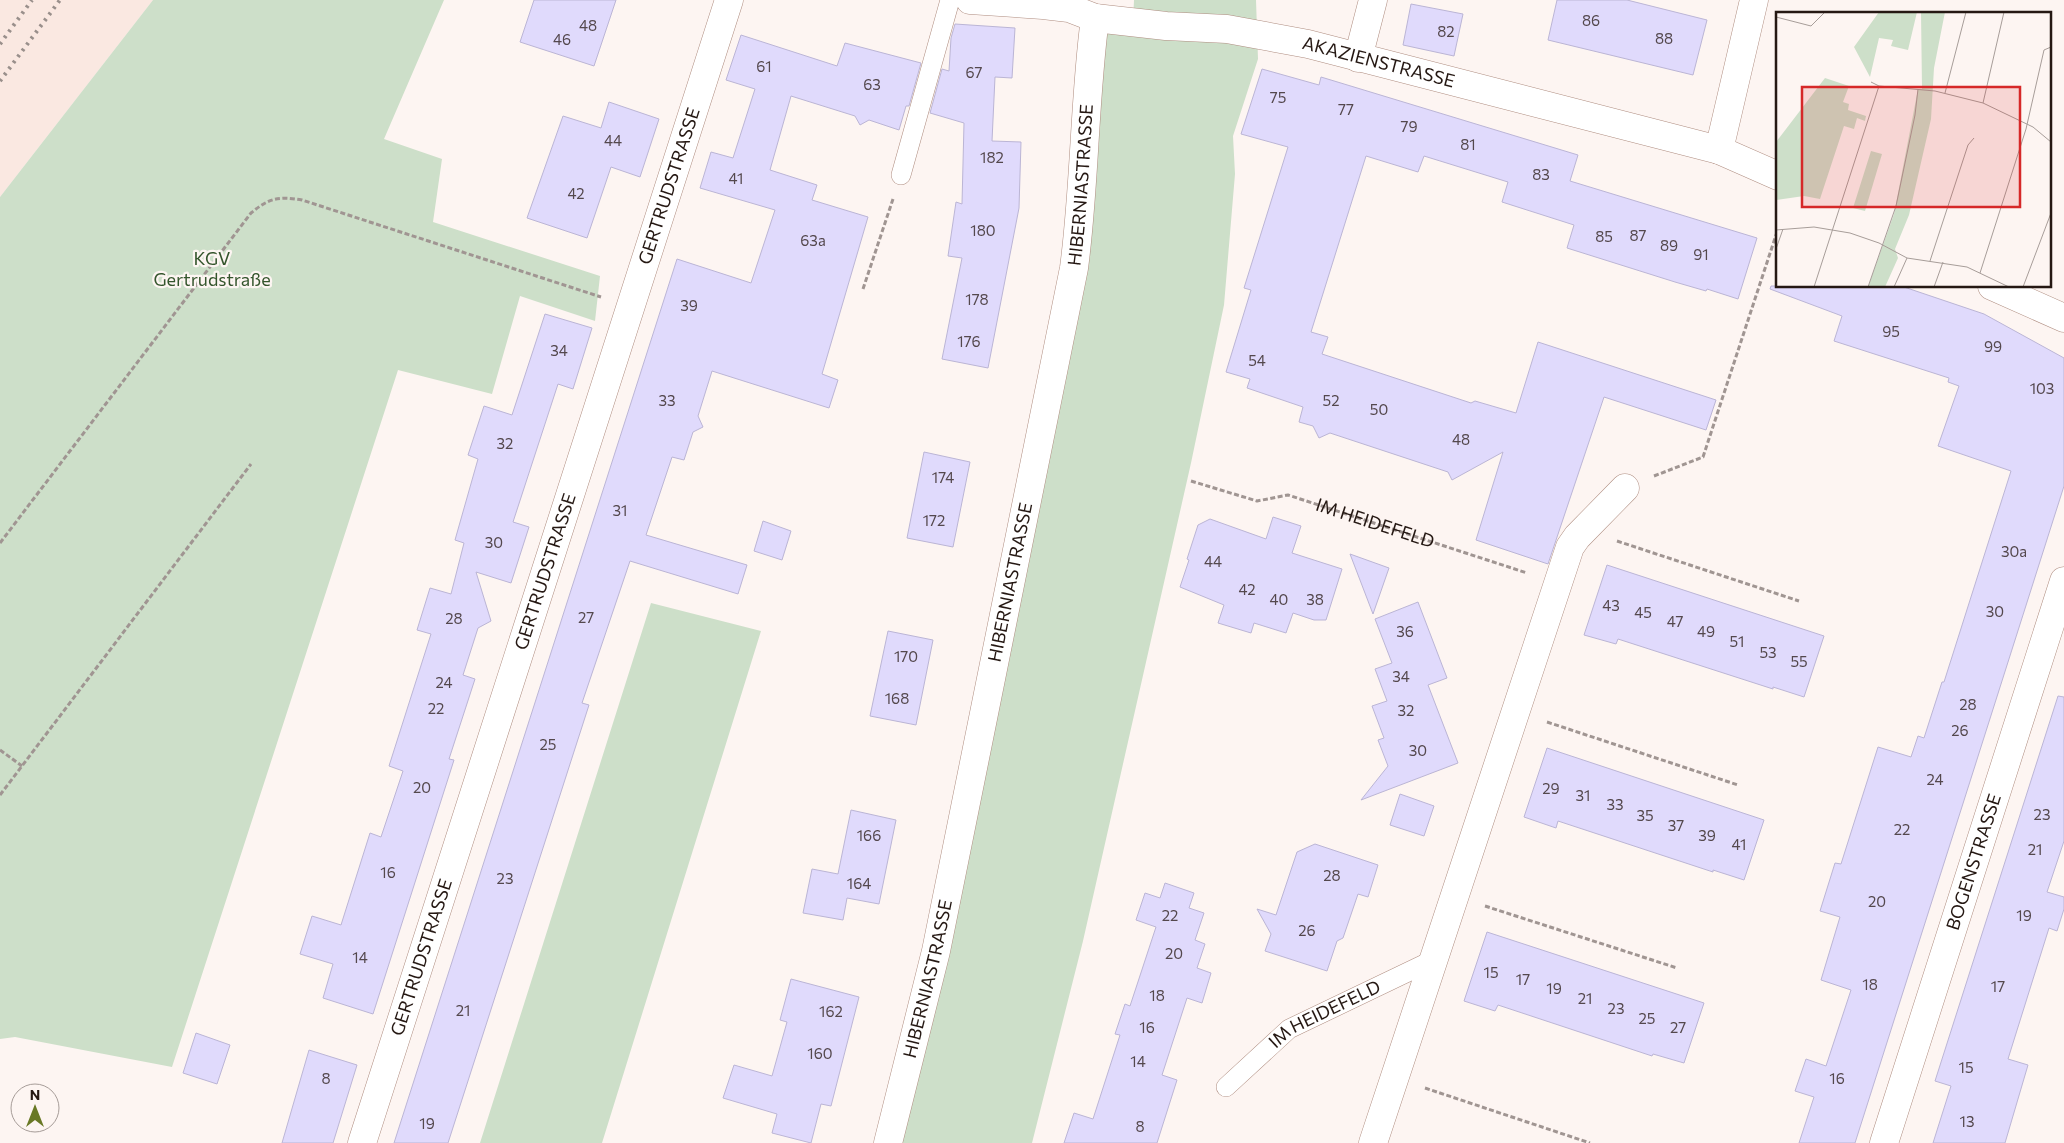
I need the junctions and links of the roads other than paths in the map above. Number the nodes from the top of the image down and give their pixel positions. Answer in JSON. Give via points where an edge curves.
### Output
{"nodes":[{"id":1,"x":729,"y":0,"type":"edge"},
{"id":2,"x":950,"y":0,"type":"edge"},
{"id":3,"x":970,"y":0,"type":"edge"},
{"id":4,"x":1373,"y":0,"type":"edge"},
{"id":5,"x":1754,"y":0,"type":"edge"},
{"id":6,"x":1095,"y":18,"type":"junction"},
{"id":7,"x":1358,"y":58,"type":"junction"},
{"id":8,"x":1719,"y":150,"type":"junction"},
{"id":9,"x":901,"y":175,"type":"road end"},
{"id":10,"x":1776,"y":175,"type":"edge"},
{"id":11,"x":1996,"y":288,"type":"edge"},
{"id":12,"x":2064,"y":318,"type":"edge"},
{"id":13,"x":1625,"y":488,"type":"road end"},
{"id":14,"x":2064,"y":581,"type":"edge"},
{"id":15,"x":1435,"y":959,"type":"junction"},
{"id":16,"x":1226,"y":1087,"type":"dead end"},
{"id":17,"x":362,"y":1143,"type":"edge"},
{"id":18,"x":888,"y":1143,"type":"edge"},
{"id":19,"x":1373,"y":1143,"type":"edge"},
{"id":20,"x":1884,"y":1143,"type":"edge"}],
"edges":[{"from":1,"to":17,"type":"street","name":"GERTRUDSTRASSE"},
{"from":2,"to":9,"type":"lane"},
{"from":3,"to":6,"type":"street","name":"AKAZIENSTRASSE","via":[[1069,8]]},
{"from":4,"to":7,"type":"street"},
{"from":5,"to":8,"type":"street"},
{"from":6,"to":7,"type":"street","name":"AKAZIENSTRASSE","via":[[1235,30],[1308,44]]},
{"from":6,"to":18,"type":"street","name":"HIBERNIASTRASSE","via":[[1081,219],[1074,268],[936,951]]},
{"from":7,"to":8,"type":"street","name":"AKAZIENSTRASSE"},
{"from":8,"to":10,"type":"street","name":"AKAZIENSTRASSE"},
{"from":11,"to":12,"type":"street"},
{"from":13,"to":15,"type":"street","via":[[1583,530],[1570,548]]},
{"from":14,"to":20,"type":"street","name":"BOGENSTRASSE"},
{"from":15,"to":16,"type":"lane","name":"IM HEIDEFELD","via":[[1289,1029]]},
{"from":15,"to":19,"type":"street"}]}
